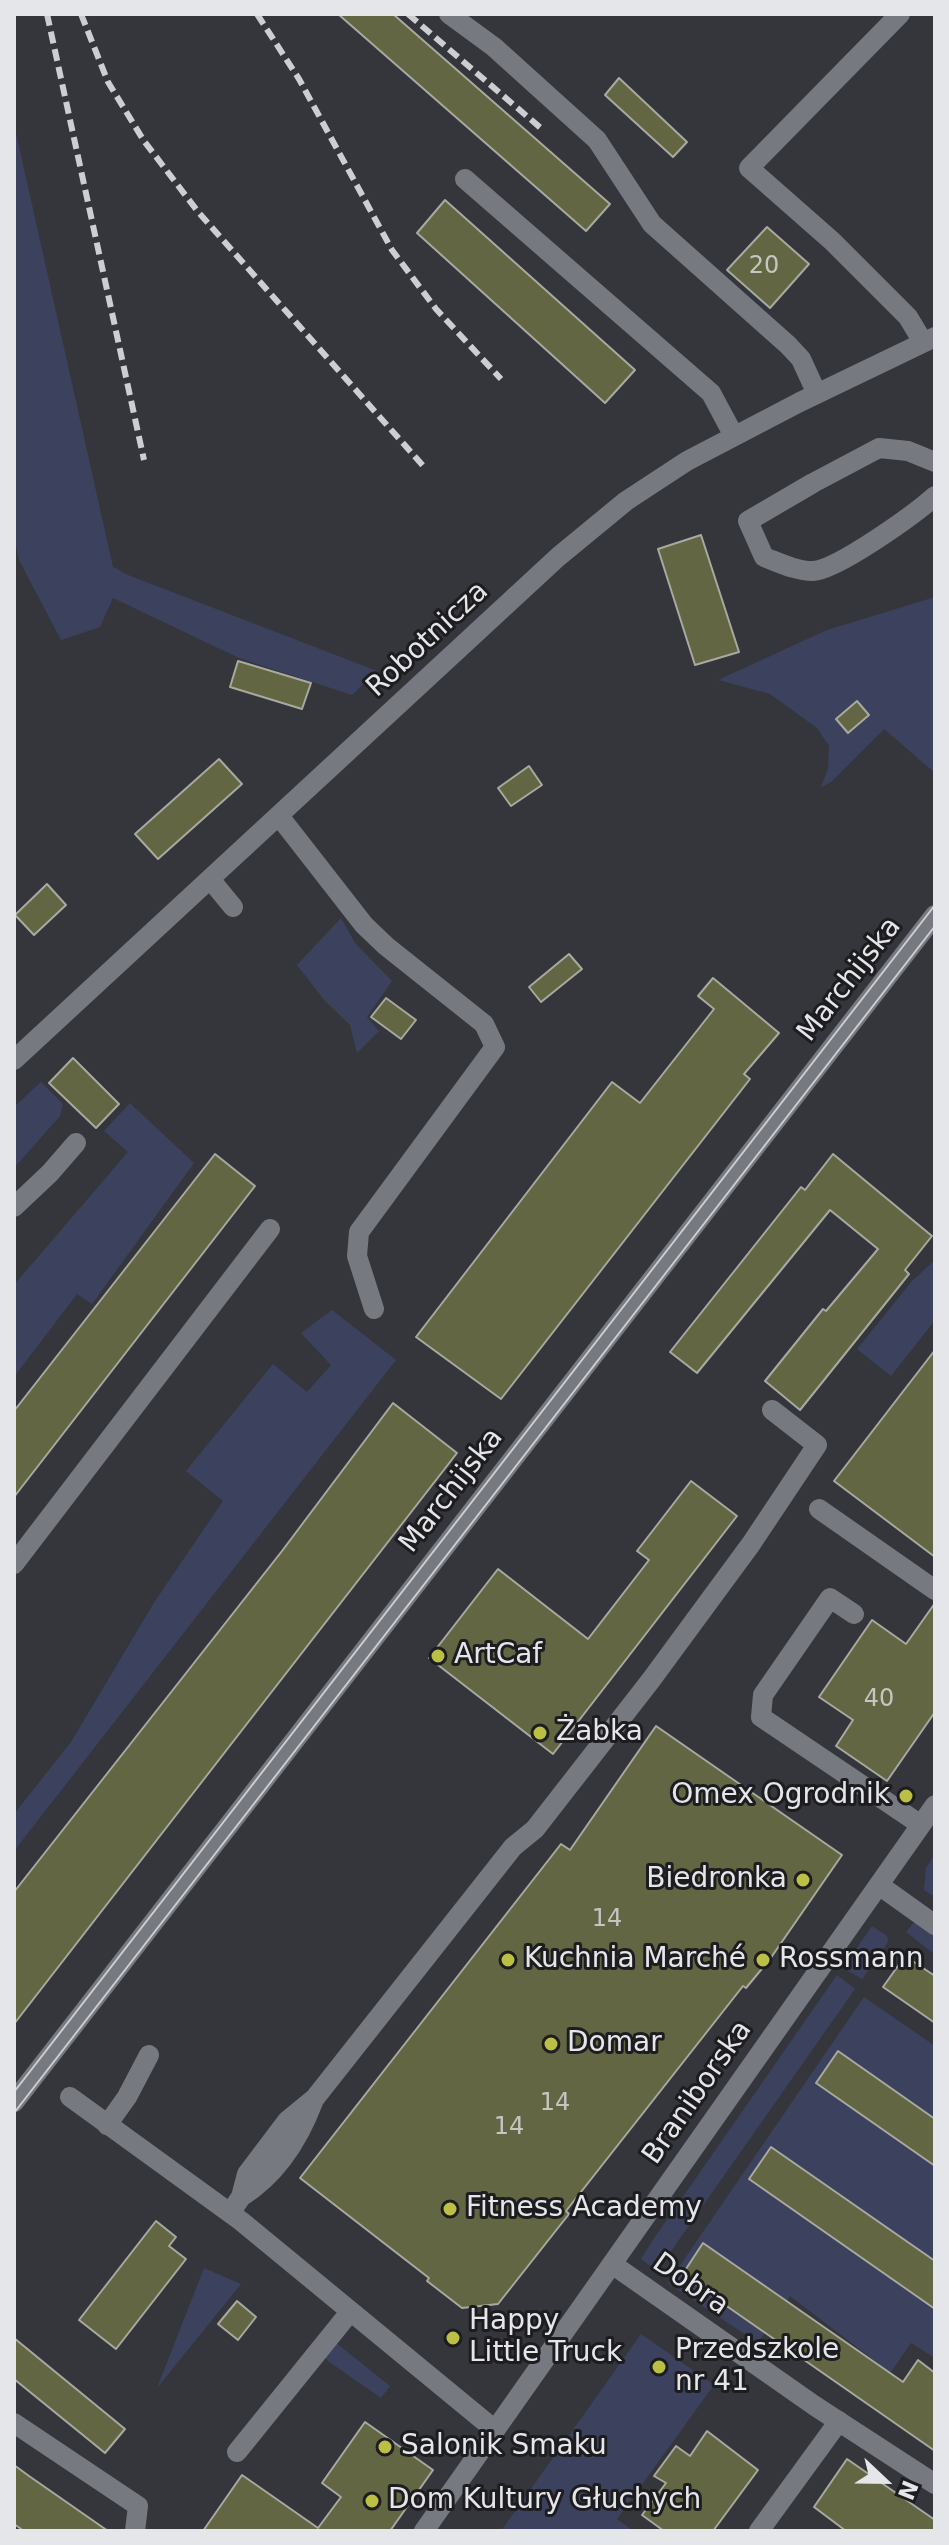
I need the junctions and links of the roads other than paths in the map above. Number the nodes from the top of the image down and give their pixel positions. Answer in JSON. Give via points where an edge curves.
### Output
{"nodes":[{"id":1,"x":449,"y":14,"type":"edge"},
{"id":2,"x":900,"y":14,"type":"edge"},
{"id":3,"x":465,"y":179,"type":"dead end"},
{"id":4,"x":929,"y":340,"type":"edge"},
{"id":5,"x":817,"y":394,"type":"junction"},
{"id":6,"x":734,"y":436,"type":"junction"},
{"id":7,"x":935,"y":462,"type":"edge"},
{"id":8,"x":935,"y":496,"type":"edge"},
{"id":9,"x":279,"y":816,"type":"junction"},
{"id":10,"x":210,"y":879,"type":"junction"},
{"id":11,"x":233,"y":907,"type":"dead end"},
{"id":12,"x":935,"y":915,"type":"edge"},
{"id":13,"x":14,"y":1060,"type":"edge"},
{"id":14,"x":76,"y":1143,"type":"dead end"},
{"id":15,"x":14,"y":1207,"type":"edge"},
{"id":16,"x":270,"y":1229,"type":"dead end"},
{"id":17,"x":374,"y":1309,"type":"dead end"},
{"id":18,"x":772,"y":1410,"type":"dead end"},
{"id":19,"x":819,"y":1509,"type":"dead end"},
{"id":20,"x":14,"y":1564,"type":"edge"},
{"id":21,"x":935,"y":1590,"type":"edge"},
{"id":22,"x":854,"y":1614,"type":"dead end"},
{"id":23,"x":935,"y":1805,"type":"edge"},
{"id":24,"x":921,"y":1825,"type":"junction"},
{"id":25,"x":879,"y":1885,"type":"junction"},
{"id":26,"x":935,"y":1925,"type":"edge"},
{"id":27,"x":149,"y":2055,"type":"dead end"},
{"id":28,"x":70,"y":2097,"type":"dead end"},
{"id":29,"x":14,"y":2102,"type":"edge"},
{"id":30,"x":107,"y":2125,"type":"junction"},
{"id":31,"x":236,"y":2205,"type":"junction"},
{"id":32,"x":612,"y":2264,"type":"junction"},
{"id":33,"x":350,"y":2312,"type":"junction"},
{"id":34,"x":839,"y":2421,"type":"junction"},
{"id":35,"x":14,"y":2423,"type":"edge"},
{"id":36,"x":495,"y":2430,"type":"junction"},
{"id":37,"x":237,"y":2452,"type":"dead end"},
{"id":38,"x":933,"y":2476,"type":"edge"},
{"id":39,"x":135,"y":2531,"type":"edge"},
{"id":40,"x":424,"y":2531,"type":"edge"},
{"id":41,"x":759,"y":2531,"type":"edge"}],
"edges":[{"from":1,"to":5,"type":"street","via":[[494,47],[597,140],[652,224],[788,345],[801,359]]},
{"from":2,"to":4,"type":"street","via":[[749,168],[832,241]]},
{"from":3,"to":6,"type":"street","via":[[711,393]]},
{"from":4,"to":5,"type":"street","name":"Robotnicza"},
{"from":5,"to":6,"type":"street","name":"Robotnicza"},
{"from":6,"to":9,"type":"street","name":"Robotnicza","via":[[634,495],[558,557]]},
{"from":7,"to":8,"type":"street","via":[[908,451],[879,448],[748,521],[764,557],[813,571],[830,566]]},
{"from":9,"to":10,"type":"street","name":"Robotnicza"},
{"from":9,"to":17,"type":"street","via":[[364,925],[484,1024],[495,1047],[359,1232],[357,1256]]},
{"from":10,"to":11,"type":"street"},
{"from":10,"to":13,"type":"street","name":"Robotnicza"},
{"from":12,"to":29,"type":"street","name":"Marchijska"},
{"from":14,"to":15,"type":"street"},
{"from":16,"to":20,"type":"street"},
{"from":18,"to":31,"type":"street","via":[[817,1445],[751,1544],[569,1787],[513,1847],[315,2098],[301,2133],[261,2184]]},
{"from":19,"to":21,"type":"street"},
{"from":22,"to":24,"type":"street","via":[[830,1598],[763,1695],[761,1717]]},
{"from":23,"to":24,"type":"street","name":"Braniborska"},
{"from":24,"to":25,"type":"street","name":"Braniborska"},
{"from":25,"to":26,"type":"street"},
{"from":25,"to":32,"type":"street","name":"Braniborska"},
{"from":27,"to":30,"type":"street"},
{"from":28,"to":30,"type":"street"},
{"from":30,"to":31,"type":"street"},
{"from":31,"to":33,"type":"street"},
{"from":32,"to":34,"type":"street","name":"Dobra"},
{"from":32,"to":36,"type":"street","name":"Braniborska"},
{"from":33,"to":36,"type":"street"},
{"from":33,"to":37,"type":"street"},
{"from":34,"to":38,"type":"street","name":"Dobra"},
{"from":34,"to":41,"type":"street"},
{"from":35,"to":39,"type":"street","via":[[138,2506]]},
{"from":36,"to":40,"type":"street","name":"Braniborska"}]}
